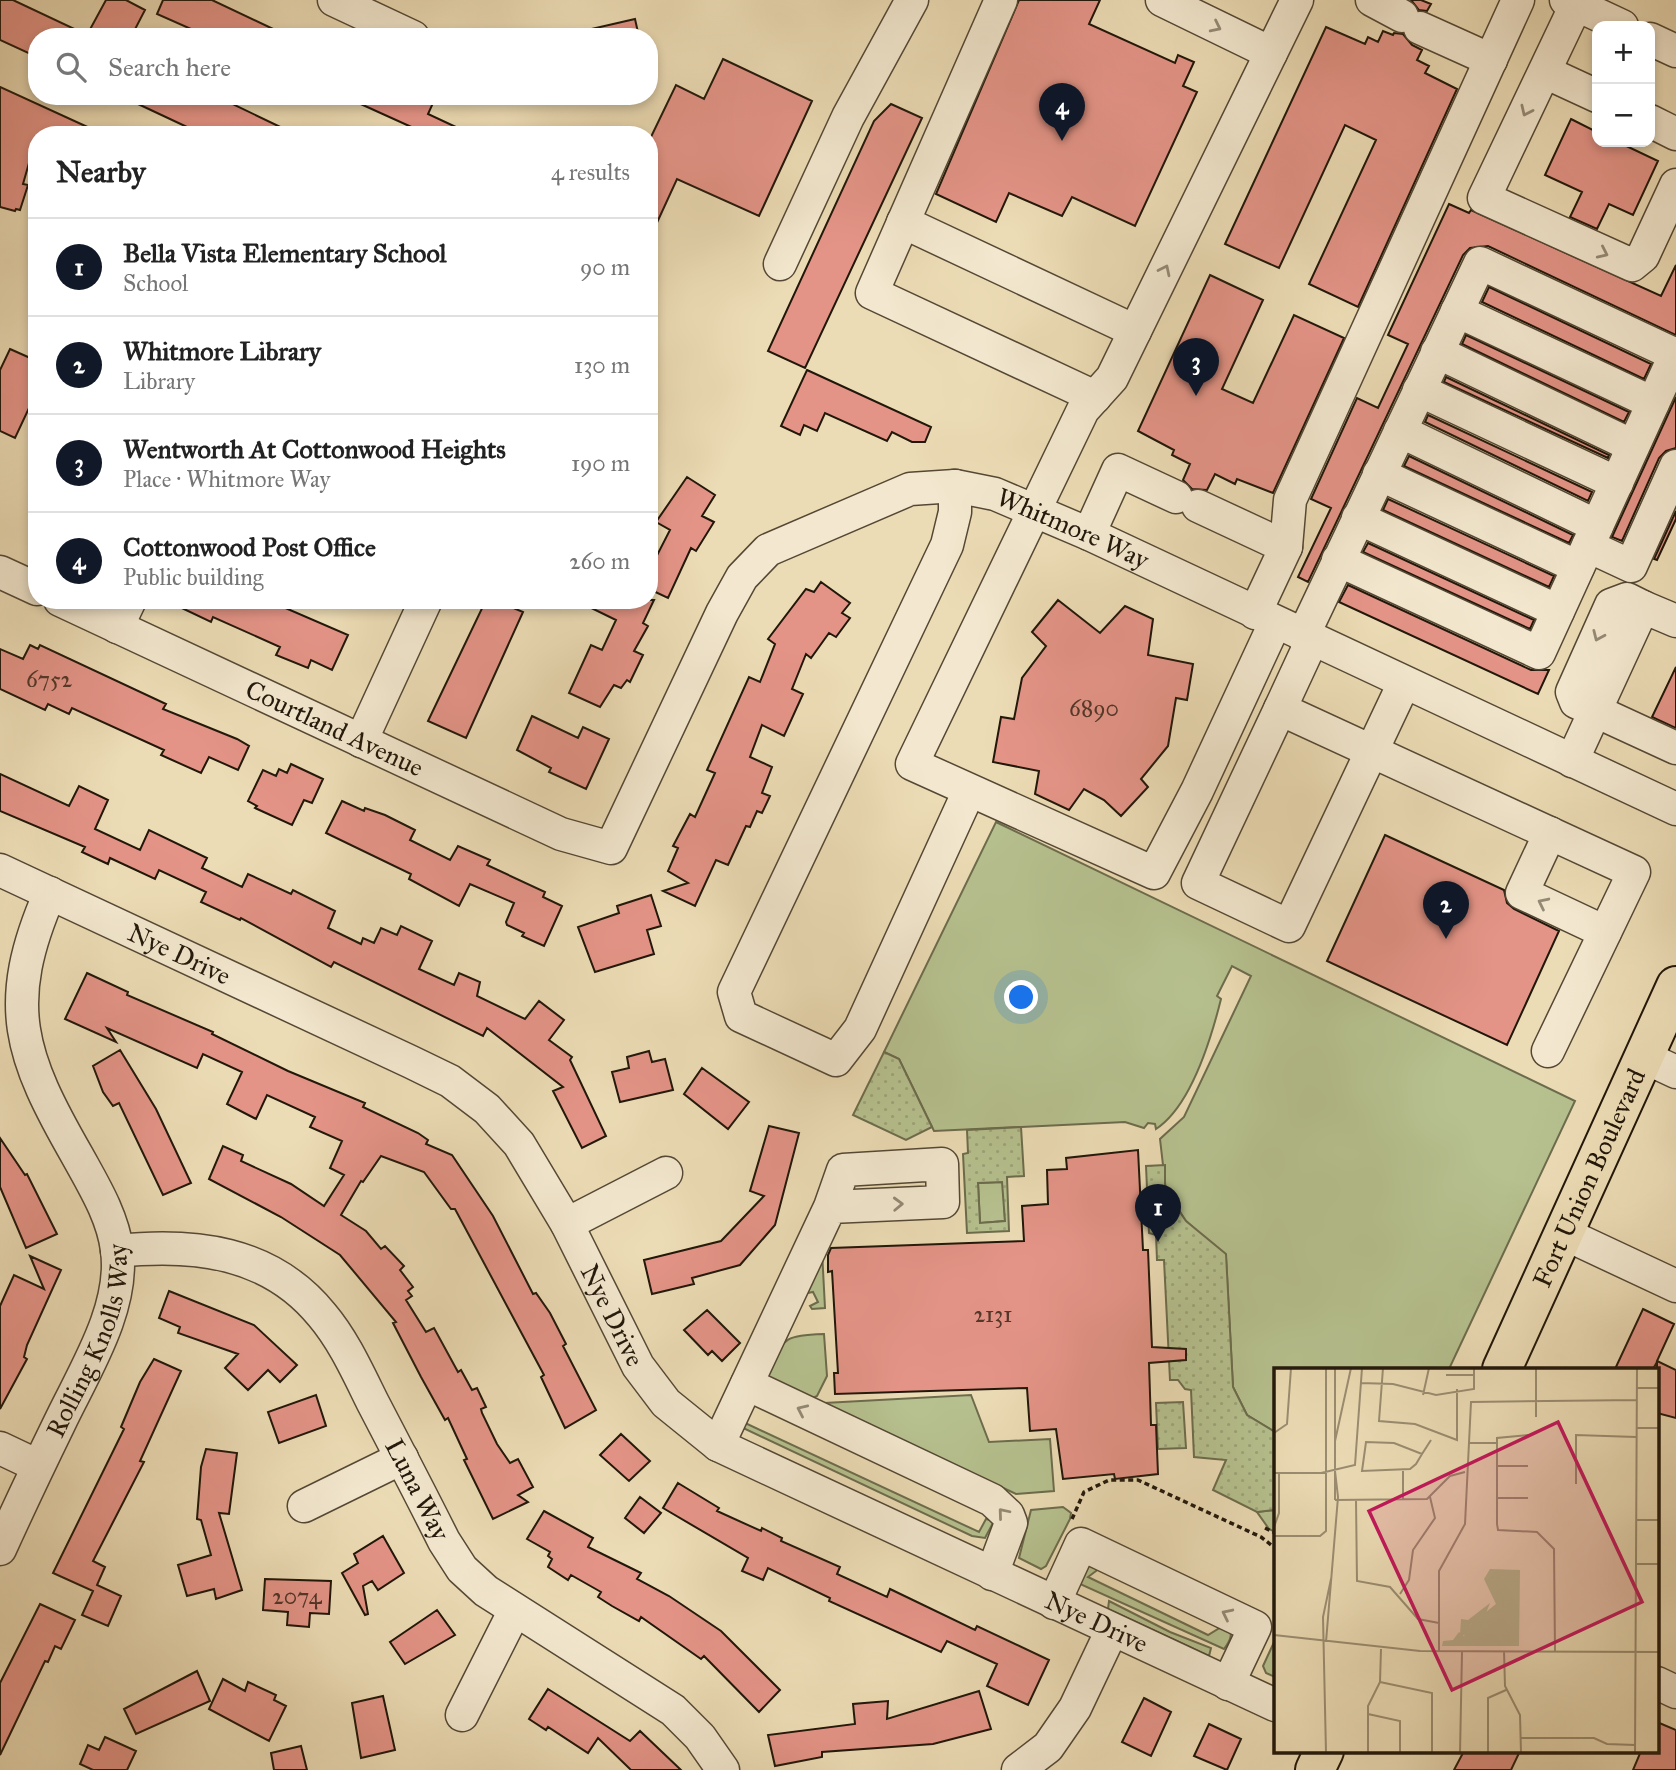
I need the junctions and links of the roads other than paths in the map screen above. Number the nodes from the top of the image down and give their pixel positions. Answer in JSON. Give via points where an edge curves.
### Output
{"nodes":[{"id":1,"x":334,"y":0,"type":"edge"},
{"id":2,"x":912,"y":0,"type":"edge"},
{"id":3,"x":1001,"y":0,"type":"edge"},
{"id":4,"x":1162,"y":0,"type":"edge"},
{"id":5,"x":1372,"y":0,"type":"edge"},
{"id":6,"x":1518,"y":0,"type":"edge"},
{"id":7,"x":1571,"y":2,"type":"edge"},
{"id":8,"x":1289,"y":3,"type":"edge"},
{"id":9,"x":1611,"y":21,"type":"edge"},
{"id":10,"x":394,"y":28,"type":"edge"},
{"id":11,"x":1655,"y":41,"type":"edge"},
{"id":12,"x":1676,"y":51,"type":"edge"},
{"id":13,"x":1271,"y":53,"type":"junction"},
{"id":14,"x":1491,"y":60,"type":"junction"},
{"id":15,"x":1545,"y":72,"type":"junction"},
{"id":16,"x":1592,"y":94,"type":"edge"},
{"id":17,"x":1655,"y":124,"type":"edge"},
{"id":18,"x":1676,"y":134,"type":"edge"},
{"id":19,"x":1676,"y":185,"type":"edge"},
{"id":20,"x":903,"y":222,"type":"junction"},
{"id":21,"x":780,"y":264,"type":"dead end"},
{"id":22,"x":1457,"y":311,"type":"junction"},
{"id":23,"x":1135,"y":331,"type":"junction"},
{"id":24,"x":1437,"y":352,"type":"junction"},
{"id":25,"x":1676,"y":354,"type":"edge"},
{"id":26,"x":1419,"y":390,"type":"junction"},
{"id":27,"x":1095,"y":397,"type":"junction"},
{"id":28,"x":1653,"y":403,"type":"junction"},
{"id":29,"x":1400,"y":431,"type":"junction"},
{"id":30,"x":1633,"y":446,"type":"junction"},
{"id":31,"x":1676,"y":466,"type":"edge"},
{"id":32,"x":1379,"y":474,"type":"junction"},
{"id":33,"x":1616,"y":483,"type":"junction"},
{"id":34,"x":954,"y":486,"type":"junction"},
{"id":35,"x":1035,"y":511,"type":"junction"},
{"id":36,"x":1358,"y":518,"type":"junction"},
{"id":37,"x":1089,"y":534,"type":"junction"},
{"id":38,"x":1588,"y":546,"type":"junction"},
{"id":39,"x":1286,"y":547,"type":"junction"},
{"id":40,"x":1338,"y":560,"type":"junction"},
{"id":41,"x":0,"y":572,"type":"edge"},
{"id":42,"x":28,"y":585,"type":"edge"},
{"id":43,"x":101,"y":609,"type":"edge"},
{"id":44,"x":422,"y":609,"type":"edge"},
{"id":45,"x":1558,"y":611,"type":"junction"},
{"id":46,"x":124,"y":614,"type":"edge"},
{"id":47,"x":1676,"y":621,"type":"edge"},
{"id":48,"x":1286,"y":628,"type":"junction"},
{"id":49,"x":1404,"y":682,"type":"junction"},
{"id":50,"x":1280,"y":709,"type":"junction"},
{"id":51,"x":1596,"y":711,"type":"junction"},
{"id":52,"x":361,"y":741,"type":"junction"},
{"id":53,"x":1676,"y":748,"type":"edge"},
{"id":54,"x":1373,"y":750,"type":"junction"},
{"id":55,"x":1572,"y":761,"type":"junction"},
{"id":56,"x":969,"y":790,"type":"junction"},
{"id":57,"x":1676,"y":809,"type":"edge"},
{"id":58,"x":1550,"y":833,"type":"junction"},
{"id":59,"x":611,"y":848,"type":"joint"},
{"id":60,"x":0,"y":870,"type":"edge"},
{"id":61,"x":50,"y":893,"type":"junction"},
{"id":62,"x":1605,"y":932,"type":"junction"},
{"id":63,"x":1676,"y":986,"type":"edge"},
{"id":64,"x":1548,"y":1051,"type":"dead end"},
{"id":65,"x":1660,"y":1064,"type":"edge"},
{"id":66,"x":666,"y":1173,"type":"dead end"},
{"id":67,"x":830,"y":1207,"type":"dead end"},
{"id":68,"x":567,"y":1224,"type":"junction"},
{"id":69,"x":1565,"y":1234,"type":"junction"},
{"id":70,"x":117,"y":1251,"type":"junction"},
{"id":71,"x":1676,"y":1286,"type":"edge"},
{"id":72,"x":1502,"y":1368,"type":"edge"},
{"id":73,"x":747,"y":1384,"type":"junction"},
{"id":74,"x":718,"y":1445,"type":"junction"},
{"id":75,"x":0,"y":1448,"type":"edge"},
{"id":76,"x":402,"y":1458,"type":"junction"},
{"id":77,"x":38,"y":1466,"type":"junction"},
{"id":78,"x":304,"y":1507,"type":"dead end"},
{"id":79,"x":0,"y":1549,"type":"edge"},
{"id":80,"x":992,"y":1574,"type":"junction"},
{"id":81,"x":1054,"y":1603,"type":"junction"},
{"id":82,"x":515,"y":1610,"type":"junction"},
{"id":83,"x":1112,"y":1630,"type":"junction"},
{"id":84,"x":1228,"y":1684,"type":"junction"},
{"id":85,"x":1658,"y":1684,"type":"edge"},
{"id":86,"x":1676,"y":1692,"type":"edge"},
{"id":87,"x":1274,"y":1706,"type":"edge"},
{"id":88,"x":462,"y":1715,"type":"dead end"},
{"id":89,"x":1324,"y":1752,"type":"edge"},
{"id":90,"x":723,"y":1770,"type":"edge"},
{"id":91,"x":1018,"y":1770,"type":"edge"},
{"id":92,"x":1315,"y":1770,"type":"edge"}],
"edges":[{"from":1,"to":10,"type":"street"},
{"from":2,"to":21,"type":"street","via":[[848,117]]},
{"from":3,"to":20,"type":"street"},
{"from":4,"to":13,"type":"street","one_way":true},
{"from":5,"to":14,"type":"street"},
{"from":6,"to":14,"type":"street"},
{"from":7,"to":9,"type":"street"},
{"from":7,"to":15,"type":"street"},
{"from":8,"to":13,"type":"street"},
{"from":11,"to":12,"type":"street"},
{"from":23,"to":13,"type":"street","one_way":true},
{"from":14,"to":39,"type":"street","via":[[1290,500]]},
{"from":15,"to":16,"type":"street"},
{"from":15,"to":19,"type":"street","one_way":true,"via":[[1485,198],[1632,265],[1643,256]]},
{"from":17,"to":18,"type":"street"},
{"from":20,"to":23,"type":"street"},
{"from":20,"to":27,"type":"street","via":[[872,293]]},
{"from":22,"to":24,"type":"street"},
{"from":22,"to":25,"type":"street","via":[[1480,263]]},
{"from":22,"to":28,"type":"street"},
{"from":23,"to":27,"type":"street","via":[[1112,378]]},
{"from":24,"to":26,"type":"street"},
{"from":24,"to":30,"type":"street"},
{"from":25,"to":28,"type":"street"},
{"from":26,"to":29,"type":"street"},
{"from":26,"to":33,"type":"street"},
{"from":27,"to":35,"type":"street","via":[[1083,410]]},
{"from":28,"to":30,"type":"street"},
{"from":29,"to":32,"type":"street"},
{"from":29,"to":38,"type":"street"},
{"from":30,"to":33,"type":"street"},
{"from":31,"to":38,"type":"street","via":[[1631,566]]},
{"from":32,"to":36,"type":"street"},
{"from":32,"to":38,"type":"street"},
{"from":33,"to":38,"type":"street"},
{"from":34,"to":35,"type":"street","name":"Whitmore Way","via":[[995,494]]},
{"from":34,"to":56,"type":"street","via":[[955,512],[947,545],[734,992],[741,1016],[836,1060],[860,1029]]},
{"from":34,"to":59,"type":"street","name":"Whitmore Way","via":[[910,489],[768,550],[722,613]]},
{"from":35,"to":37,"type":"street","name":"Whitmore Way"},
{"from":35,"to":56,"type":"street","via":[[912,764]]},
{"from":36,"to":40,"type":"street"},
{"from":36,"to":45,"type":"street"},
{"from":37,"to":39,"type":"street","via":[[1118,470]]},
{"from":37,"to":48,"type":"street","name":"Whitmore Way"},
{"from":38,"to":45,"type":"street"},
{"from":39,"to":48,"type":"street"},
{"from":40,"to":45,"type":"street","via":[[1539,653]]},
{"from":40,"to":48,"type":"street"},
{"from":41,"to":42,"type":"street"},
{"from":43,"to":46,"type":"street","name":"Courtland Avenue"},
{"from":44,"to":52,"type":"street"},
{"from":46,"to":52,"type":"street","name":"Courtland Avenue"},
{"from":47,"to":51,"type":"street","via":[[1643,607]]},
{"from":48,"to":49,"type":"street","name":"Whitmore Way"},
{"from":48,"to":50,"type":"street"},
{"from":48,"to":56,"type":"street","via":[[1154,873]]},
{"from":49,"to":54,"type":"street"},
{"from":49,"to":55,"type":"street","name":"Whitmore Way"},
{"from":50,"to":54,"type":"street"},
{"from":50,"to":54,"type":"street","via":[[1198,883],[1289,926]]},
{"from":51,"to":53,"type":"street"},
{"from":51,"to":55,"type":"street"},
{"from":52,"to":59,"type":"street","name":"Courtland Avenue","via":[[561,834]]},
{"from":54,"to":58,"type":"street"},
{"from":55,"to":57,"type":"street","name":"Whitmore Way"},
{"from":62,"to":58,"type":"street","one_way":true,"via":[[1522,892]]},
{"from":58,"to":62,"type":"street","via":[[1634,872]]},
{"from":60,"to":61,"type":"street","name":"Nye Drive"},
{"from":61,"to":68,"type":"street","name":"Nye Drive","via":[[450,1081],[487,1109],[519,1144]]},
{"from":61,"to":70,"type":"street","name":"Rolling Knolls Way","via":[[30,946],[23,984],[22,1023],[29,1062],[96,1191]]},
{"from":62,"to":64,"type":"street"},
{"from":63,"to":65,"type":"main road","name":"Fort Union Boulevard"},
{"from":65,"to":69,"type":"main road","name":"Fort Union Boulevard"},
{"from":66,"to":68,"type":"street"},
{"from":67,"to":73,"type":"street"},
{"from":68,"to":74,"type":"street","name":"Nye Drive","via":[[638,1366],[666,1403]]},
{"from":69,"to":71,"type":"street"},
{"from":69,"to":72,"type":"main road","name":"Fort Union Boulevard"},
{"from":70,"to":76,"type":"street","name":"Luna Way","via":[[180,1247],[222,1253],[261,1267],[294,1288],[322,1314],[343,1345]]},
{"from":70,"to":77,"type":"street","name":"Rolling Knolls Way","via":[[116,1281],[106,1320]]},
{"from":73,"to":74,"type":"street"},
{"from":80,"to":73,"type":"street","one_way":true,"via":[[1011,1523],[992,1500]]},
{"from":74,"to":80,"type":"street","name":"Nye Drive"},
{"from":75,"to":77,"type":"street"},
{"from":76,"to":78,"type":"street"},
{"from":76,"to":82,"type":"street","name":"Luna Way","via":[[462,1569]]},
{"from":77,"to":79,"type":"street","name":"Rolling Knolls Way"},
{"from":80,"to":81,"type":"street","name":"Nye Drive"},
{"from":81,"to":83,"type":"street","name":"Nye Drive"},
{"from":84,"to":81,"type":"street","one_way":true,"via":[[1255,1627],[1081,1544]]},
{"from":82,"to":88,"type":"street"},
{"from":82,"to":90,"type":"street","name":"Luna Way","via":[[673,1710]]},
{"from":83,"to":84,"type":"street","name":"Nye Drive"},
{"from":83,"to":91,"type":"street","via":[[1075,1708],[1048,1747]]},
{"from":84,"to":87,"type":"street","name":"Nye Drive"},
{"from":85,"to":86,"type":"street"},
{"from":89,"to":92,"type":"main road"}]}
